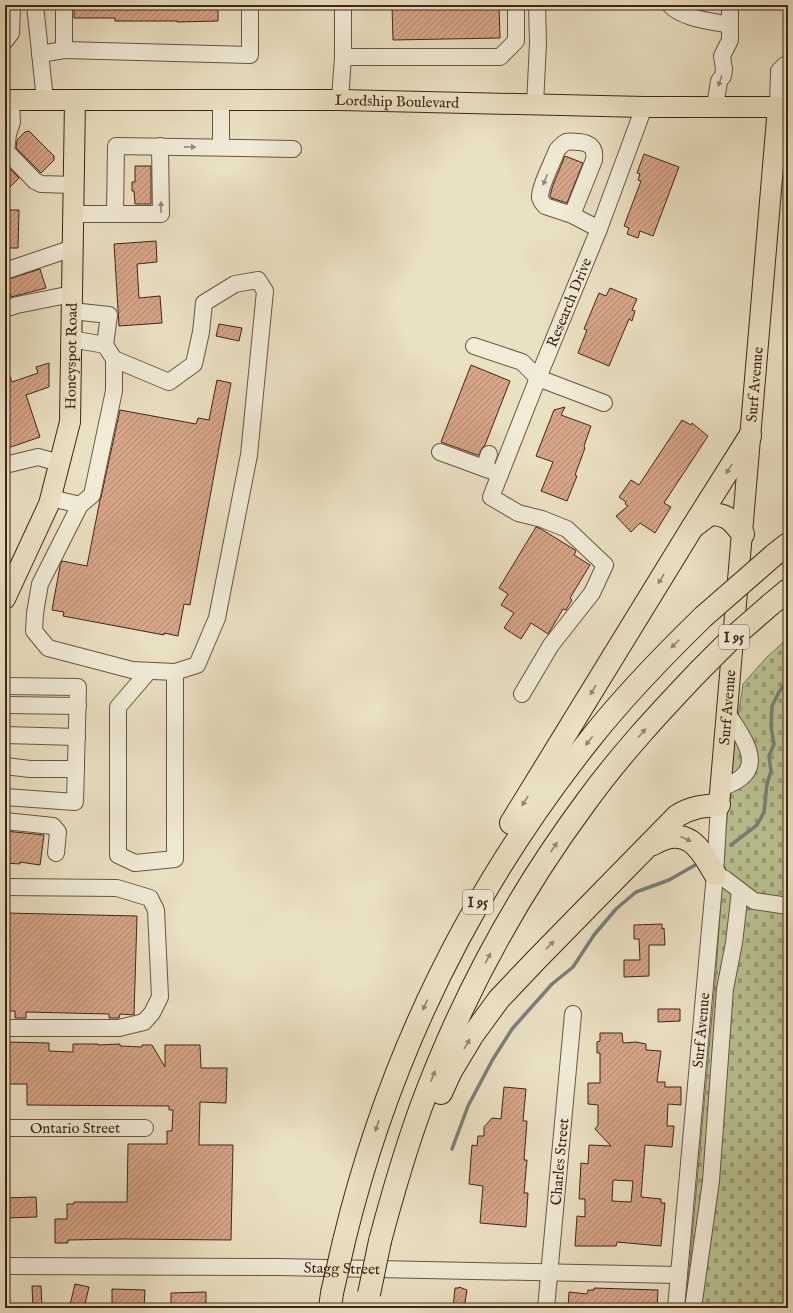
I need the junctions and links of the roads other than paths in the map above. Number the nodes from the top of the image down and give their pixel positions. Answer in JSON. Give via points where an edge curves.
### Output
{"nodes":[{"id":1,"x":64,"y":5,"type":"edge"},
{"id":2,"x":250,"y":5,"type":"edge"},
{"id":3,"x":343,"y":5,"type":"edge"},
{"id":4,"x":516,"y":5,"type":"edge"},
{"id":5,"x":537,"y":5,"type":"edge"},
{"id":6,"x":670,"y":5,"type":"edge"},
{"id":7,"x":730,"y":5,"type":"edge"},
{"id":8,"x":35,"y":7,"type":"edge"},
{"id":9,"x":8,"y":9,"type":"edge"},
{"id":10,"x":730,"y":25,"type":"junction"},
{"id":11,"x":5,"y":40,"type":"edge"},
{"id":12,"x":64,"y":50,"type":"junction"},
{"id":13,"x":40,"y":54,"type":"junction"},
{"id":14,"x":343,"y":57,"type":"junction"},
{"id":15,"x":788,"y":65,"type":"edge"},
{"id":16,"x":8,"y":100,"type":"edge"},
{"id":17,"x":45,"y":100,"type":"junction"},
{"id":18,"x":75,"y":100,"type":"junction"},
{"id":19,"x":340,"y":100,"type":"junction"},
{"id":20,"x":222,"y":101,"type":"junction"},
{"id":21,"x":535,"y":105,"type":"junction"},
{"id":22,"x":644,"y":107,"type":"junction"},
{"id":23,"x":715,"y":107,"type":"junction"},
{"id":24,"x":783,"y":107,"type":"edge"},
{"id":25,"x":160,"y":146,"type":"junction"},
{"id":26,"x":221,"y":147,"type":"junction"},
{"id":27,"x":292,"y":148,"type":"dead end"},
{"id":28,"x":74,"y":185,"type":"junction"},
{"id":29,"x":73,"y":214,"type":"junction"},
{"id":30,"x":115,"y":214,"type":"junction"},
{"id":31,"x":572,"y":215,"type":"junction"},
{"id":32,"x":599,"y":229,"type":"junction"},
{"id":33,"x":73,"y":248,"type":"junction"},
{"id":34,"x":5,"y":271,"type":"edge"},
{"id":35,"x":72,"y":303,"type":"junction"},
{"id":36,"x":5,"y":308,"type":"edge"},
{"id":37,"x":71,"y":339,"type":"junction"},
{"id":38,"x":105,"y":345,"type":"junction"},
{"id":39,"x":474,"y":346,"type":"dead end"},
{"id":40,"x":114,"y":359,"type":"junction"},
{"id":41,"x":538,"y":378,"type":"junction"},
{"id":42,"x":604,"y":403,"type":"dead end"},
{"id":43,"x":750,"y":436,"type":"junction"},
{"id":44,"x":440,"y":452,"type":"dead end"},
{"id":45,"x":60,"y":463,"type":"junction"},
{"id":46,"x":5,"y":465,"type":"edge"},
{"id":47,"x":500,"y":474,"type":"junction"},
{"id":48,"x":51,"y":498,"type":"junction"},
{"id":49,"x":80,"y":505,"type":"junction"},
{"id":50,"x":692,"y":528,"type":"junction"},
{"id":51,"x":742,"y":534,"type":"junction"},
{"id":52,"x":781,"y":549,"type":"edge"},
{"id":53,"x":788,"y":590,"type":"edge"},
{"id":54,"x":5,"y":597,"type":"edge"},
{"id":55,"x":149,"y":671,"type":"junction"},
{"id":56,"x":175,"y":672,"type":"junction"},
{"id":57,"x":5,"y":686,"type":"edge"},
{"id":58,"x":522,"y":694,"type":"dead end"},
{"id":59,"x":5,"y":705,"type":"edge"},
{"id":60,"x":78,"y":706,"type":"junction"},
{"id":61,"x":727,"y":713,"type":"junction"},
{"id":62,"x":5,"y":735,"type":"edge"},
{"id":63,"x":77,"y":737,"type":"junction"},
{"id":64,"x":5,"y":766,"type":"edge"},
{"id":65,"x":76,"y":769,"type":"junction"},
{"id":66,"x":5,"y":797,"type":"edge"},
{"id":67,"x":720,"y":797,"type":"junction"},
{"id":68,"x":5,"y":821,"type":"edge"},
{"id":69,"x":650,"y":845,"type":"junction"},
{"id":70,"x":56,"y":853,"type":"dead end"},
{"id":71,"x":715,"y":874,"type":"junction"},
{"id":72,"x":5,"y":887,"type":"edge"},
{"id":73,"x":740,"y":891,"type":"junction"},
{"id":74,"x":788,"y":906,"type":"edge"},
{"id":75,"x":437,"y":978,"type":"junction"},
{"id":76,"x":573,"y":1014,"type":"dead end"},
{"id":77,"x":5,"y":1028,"type":"edge"},
{"id":78,"x":5,"y":1128,"type":"edge"},
{"id":79,"x":145,"y":1128,"type":"dead end"},
{"id":80,"x":381,"y":1237,"type":"junction"},
{"id":81,"x":5,"y":1266,"type":"edge"},
{"id":82,"x":549,"y":1272,"type":"junction"},
{"id":83,"x":679,"y":1275,"type":"junction"},
{"id":84,"x":331,"y":1301,"type":"edge"},
{"id":85,"x":367,"y":1301,"type":"edge"},
{"id":86,"x":546,"y":1308,"type":"edge"},
{"id":87,"x":676,"y":1308,"type":"edge"},
{"id":88,"x":693,"y":1308,"type":"edge"}],
"edges":[{"from":1,"to":12,"type":"street"},
{"from":2,"to":12,"type":"street","via":[[250,55]]},
{"from":3,"to":14,"type":"street"},
{"from":4,"to":14,"type":"street","via":[[516,42],[500,57]]},
{"from":5,"to":21,"type":"street"},
{"from":6,"to":10,"type":"street","via":[[686,15]]},
{"from":7,"to":10,"type":"street"},
{"from":8,"to":9,"type":"street"},
{"from":8,"to":13,"type":"street"},
{"from":9,"to":11,"type":"street","via":[[12,33]]},
{"from":10,"to":23,"type":"street","one_way":true,"via":[[730,40],[722,56],[724,69],[719,81]]},
{"from":12,"to":13,"type":"street"},
{"from":13,"to":17,"type":"street"},
{"from":14,"to":19,"type":"street"},
{"from":15,"to":24,"type":"street","via":[[779,71]]},
{"from":16,"to":17,"type":"main road","name":"Lordship Boulevard"},
{"from":16,"to":28,"type":"street","via":[[12,122],[6,151],[41,184]]},
{"from":17,"to":18,"type":"main road","name":"Lordship Boulevard"},
{"from":18,"to":20,"type":"main road","name":"Lordship Boulevard"},
{"from":18,"to":28,"type":"main road","name":"Honeyspot Road"},
{"from":19,"to":20,"type":"main road","name":"Lordship Boulevard"},
{"from":19,"to":21,"type":"main road","name":"Lordship Boulevard"},
{"from":20,"to":26,"type":"street"},
{"from":21,"to":22,"type":"main road","name":"Lordship Boulevard"},
{"from":22,"to":23,"type":"main road","name":"Lordship Boulevard"},
{"from":22,"to":32,"type":"street","name":"Research Drive"},
{"from":23,"to":24,"type":"main road","name":"Lordship Boulevard"},
{"from":24,"to":43,"type":"main road","name":"Surf Avenue"},
{"from":25,"to":26,"type":"street","one_way":true},
{"from":25,"to":30,"type":"street","via":[[116,146]]},
{"from":30,"to":25,"type":"street","one_way":true,"via":[[161,214]]},
{"from":26,"to":27,"type":"street"},
{"from":28,"to":29,"type":"main road","name":"Honeyspot Road"},
{"from":29,"to":30,"type":"street"},
{"from":29,"to":33,"type":"main road","name":"Honeyspot Road"},
{"from":31,"to":31,"type":"street","one_way":true,"via":[[595,155],[594,150],[586,143],[568,141],[557,150],[540,198],[545,206]]},
{"from":31,"to":32,"type":"street"},
{"from":32,"to":41,"type":"street","name":"Research Drive"},
{"from":33,"to":34,"type":"street"},
{"from":33,"to":35,"type":"main road","name":"Honeyspot Road"},
{"from":35,"to":36,"type":"street","via":[[17,305]]},
{"from":35,"to":37,"type":"main road","name":"Honeyspot Road"},
{"from":35,"to":38,"type":"street","via":[[109,315]]},
{"from":37,"to":38,"type":"street"},
{"from":37,"to":45,"type":"main road","name":"Honeyspot Road","via":[[70,422]]},
{"from":38,"to":40,"type":"street"},
{"from":39,"to":41,"type":"street","via":[[522,362]]},
{"from":40,"to":49,"type":"street","via":[[114,392],[92,495]]},
{"from":40,"to":56,"type":"street","via":[[169,382],[194,364],[204,303],[235,284],[258,280],[265,291],[249,455],[217,618],[197,665]]},
{"from":41,"to":42,"type":"street"},
{"from":41,"to":47,"type":"street","name":"Research Drive"},
{"from":43,"to":50,"type":"highway","one_way":true},
{"from":43,"to":51,"type":"main road","name":"Surf Avenue"},
{"from":44,"to":47,"type":"street","via":[[486,461]]},
{"from":45,"to":46,"type":"street","via":[[38,457]]},
{"from":45,"to":48,"type":"main road","name":"Honeyspot Road"},
{"from":47,"to":58,"type":"street","name":"Research Drive","via":[[491,497],[518,513],[567,529],[605,565],[592,593],[552,645]]},
{"from":48,"to":49,"type":"street"},
{"from":48,"to":54,"type":"main road","name":"Honeyspot Road"},
{"from":49,"to":55,"type":"street","via":[[40,584],[34,631],[48,648],[132,670]]},
{"from":50,"to":51,"type":"highway","via":[[710,514],[720,514],[731,520]]},
{"from":50,"to":75,"type":"highway","one_way":true,"via":[[506,831]]},
{"from":51,"to":61,"type":"main road","name":"Surf Avenue"},
{"from":52,"to":75,"type":"highway","number":"I 95","one_way":true,"bridge":true,"via":[[676,644],[623,700],[566,769],[497,869]]},
{"from":80,"to":53,"type":"highway","number":"I 95","one_way":true,"bridge":true,"via":[[406,1149],[437,1067],[473,987],[536,874],[587,801],[641,734],[731,639]]},
{"from":55,"to":56,"type":"street"},
{"from":55,"to":56,"type":"street","via":[[118,707],[118,855],[135,863],[175,859]]},
{"from":57,"to":60,"type":"street","via":[[78,687]]},
{"from":59,"to":60,"type":"street"},
{"from":60,"to":63,"type":"street"},
{"from":61,"to":67,"type":"main road","name":"Surf Avenue"},
{"from":61,"to":67,"type":"street","via":[[747,747],[750,765],[745,774]]},
{"from":62,"to":63,"type":"street"},
{"from":63,"to":65,"type":"street"},
{"from":64,"to":65,"type":"street"},
{"from":65,"to":66,"type":"street","via":[[75,802]]},
{"from":67,"to":69,"type":"highway","via":[[677,816]]},
{"from":67,"to":71,"type":"street","name":"Surf Avenue"},
{"from":68,"to":70,"type":"street","via":[[53,826],[58,832]]},
{"from":69,"to":71,"type":"highway","one_way":true,"via":[[671,837],[682,836],[689,839],[702,853]]},
{"from":80,"to":69,"type":"highway","one_way":true,"via":[[451,1071],[472,1036],[499,999]]},
{"from":71,"to":73,"type":"street","via":[[726,879]]},
{"from":71,"to":83,"type":"street","name":"Surf Avenue"},
{"from":72,"to":77,"type":"street","via":[[117,888],[150,898],[156,910],[160,997],[144,1022],[119,1028]]},
{"from":73,"to":74,"type":"street","via":[[754,901]]},
{"from":73,"to":88,"type":"street","via":[[725,989],[711,1181]]},
{"from":75,"to":84,"type":"highway","number":"I 95","one_way":true,"bridge":true,"via":[[388,1094],[362,1173]]},
{"from":76,"to":82,"type":"street","name":"Charles Street"},
{"from":78,"to":79,"type":"street","name":"Ontario Street"},
{"from":80,"to":85,"type":"highway","number":"I 95","bridge":true},
{"from":81,"to":82,"type":"street","name":"Stagg Street","via":[[207,1266]]},
{"from":82,"to":83,"type":"street","name":"Stagg Street"},
{"from":82,"to":86,"type":"street","name":"Charles Street"},
{"from":83,"to":87,"type":"street","name":"Surf Avenue"}]}
